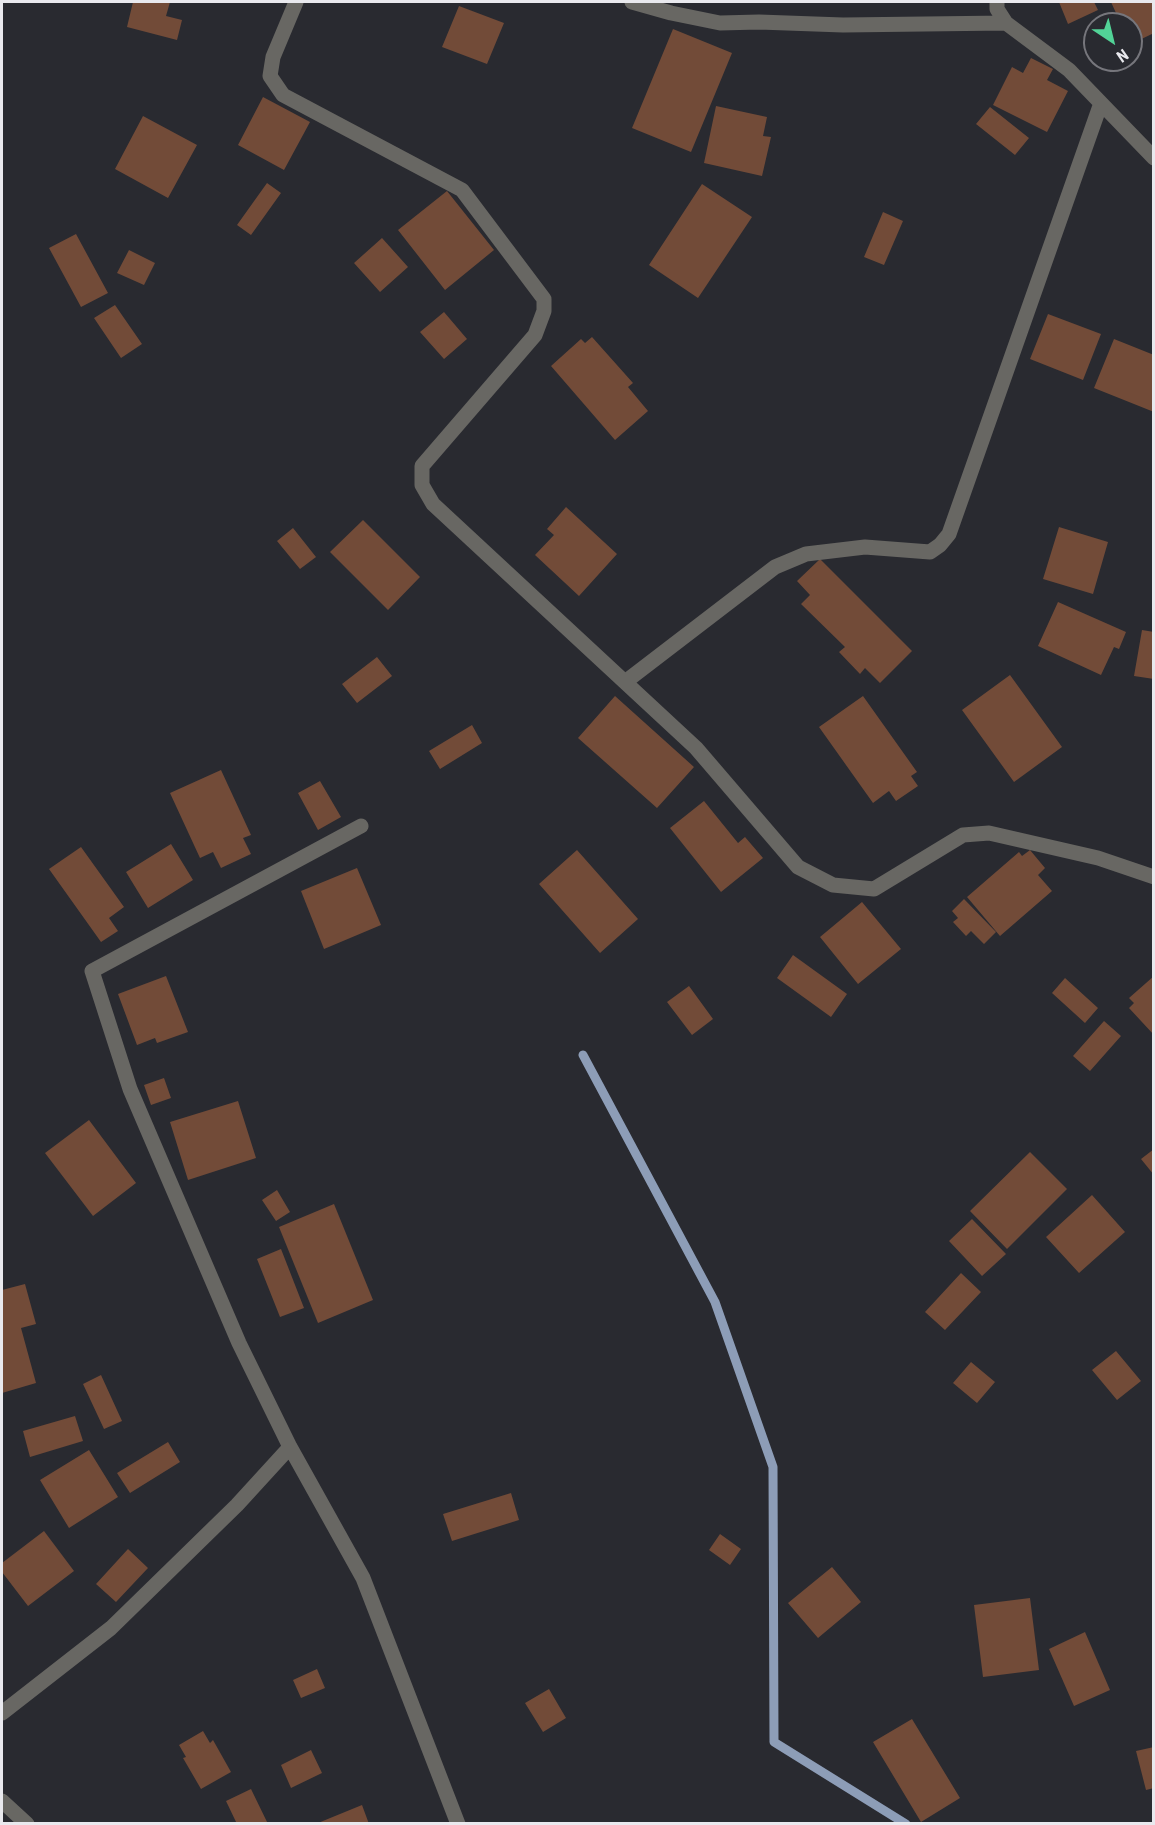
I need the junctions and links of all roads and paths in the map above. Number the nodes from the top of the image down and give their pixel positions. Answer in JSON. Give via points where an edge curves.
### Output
{"nodes":[{"id":1,"x":296,"y":2,"type":"edge"},
{"id":2,"x":632,"y":2,"type":"edge"},
{"id":3,"x":997,"y":2,"type":"edge"},
{"id":4,"x":1006,"y":23,"type":"junction"},
{"id":5,"x":1101,"y":103,"type":"junction"},
{"id":6,"x":1154,"y":158,"type":"edge"},
{"id":7,"x":625,"y":682,"type":"junction"},
{"id":8,"x":361,"y":826,"type":"dead end"},
{"id":9,"x":1154,"y":877,"type":"edge"},
{"id":10,"x":290,"y":1447,"type":"junction"},
{"id":11,"x":2,"y":1713,"type":"edge"},
{"id":12,"x":2,"y":1800,"type":"edge"},
{"id":13,"x":27,"y":1824,"type":"edge"},
{"id":14,"x":458,"y":1824,"type":"edge"}],
"edges":[{"from":1,"to":7,"type":"street","via":[[273,57],[270,76],[279,91],[462,190],[544,299],[535,335],[422,466],[422,485],[434,504]]},
{"from":2,"to":4,"type":"street","via":[[720,23]]},
{"from":3,"to":4,"type":"street"},
{"from":4,"to":5,"type":"street","via":[[1069,70]]},
{"from":5,"to":6,"type":"street"},
{"from":5,"to":7,"type":"street","via":[[949,534],[930,552],[865,547],[806,554],[775,567]]},
{"from":7,"to":9,"type":"street","via":[[696,748],[798,867],[833,885],[874,889],[963,835],[989,833],[1098,858]]},
{"from":8,"to":10,"type":"street","via":[[93,971],[130,1089],[239,1343]]},
{"from":10,"to":11,"type":"street","via":[[237,1505],[111,1628]]},
{"from":10,"to":14,"type":"street","via":[[363,1578]]},
{"from":12,"to":13,"type":"street"}]}
